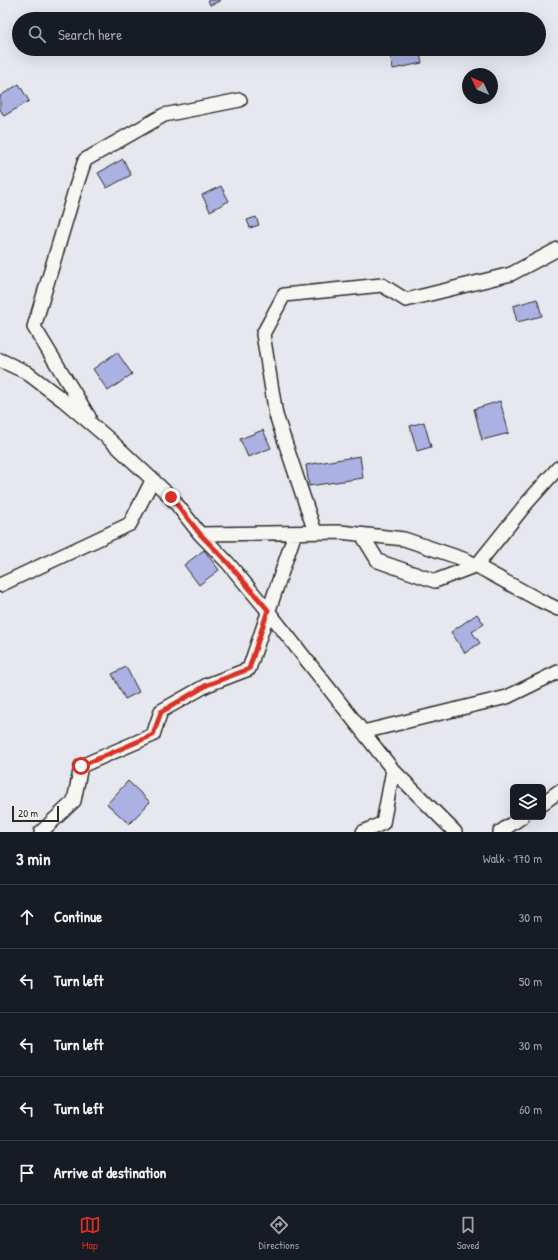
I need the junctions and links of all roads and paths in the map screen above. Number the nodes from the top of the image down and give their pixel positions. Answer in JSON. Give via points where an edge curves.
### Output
{"nodes":[{"id":1,"x":240,"y":100,"type":"dead end"},
{"id":2,"x":558,"y":249,"type":"edge"},
{"id":3,"x":0,"y":360,"type":"edge"},
{"id":4,"x":96,"y":427,"type":"junction"},
{"id":5,"x":558,"y":468,"type":"edge"},
{"id":6,"x":153,"y":479,"type":"junction"},
{"id":7,"x":315,"y":532,"type":"junction"},
{"id":8,"x":296,"y":533,"type":"junction"},
{"id":9,"x":200,"y":534,"type":"junction"},
{"id":10,"x":362,"y":535,"type":"junction"},
{"id":11,"x":476,"y":566,"type":"junction"},
{"id":12,"x":0,"y":584,"type":"edge"},
{"id":13,"x":558,"y":608,"type":"edge"},
{"id":14,"x":268,"y":610,"type":"junction"},
{"id":15,"x":558,"y":672,"type":"edge"},
{"id":16,"x":363,"y":732,"type":"junction"},
{"id":17,"x":393,"y":770,"type":"junction"},
{"id":18,"x":558,"y":792,"type":"edge"},
{"id":19,"x":546,"y":800,"type":"edge"},
{"id":20,"x":518,"y":820,"type":"edge"},
{"id":21,"x":41,"y":832,"type":"edge"},
{"id":22,"x":363,"y":832,"type":"edge"},
{"id":23,"x":455,"y":832,"type":"edge"},
{"id":24,"x":500,"y":832,"type":"edge"}],
"edges":[{"from":1,"to":4,"type":"street","via":[[164,115],[85,160],[34,327]]},
{"from":2,"to":7,"type":"street","via":[[511,274],[406,300],[382,285],[284,295],[263,334],[276,414]]},
{"from":3,"to":4,"type":"street","via":[[26,372]]},
{"from":4,"to":6,"type":"street"},
{"from":5,"to":11,"type":"street"},
{"from":6,"to":9,"type":"street"},
{"from":6,"to":12,"type":"street","via":[[130,524]]},
{"from":7,"to":8,"type":"street"},
{"from":7,"to":10,"type":"street"},
{"from":8,"to":9,"type":"street"},
{"from":8,"to":14,"type":"street"},
{"from":9,"to":14,"type":"street"},
{"from":10,"to":11,"type":"street","via":[[404,539],[466,560]]},
{"from":10,"to":11,"type":"street","via":[[378,561],[435,581]]},
{"from":11,"to":13,"type":"street"},
{"from":14,"to":16,"type":"street"},
{"from":14,"to":21,"type":"street","via":[[249,669],[207,685],[161,712],[153,735],[81,766],[74,801]]},
{"from":15,"to":16,"type":"street","via":[[507,697]]},
{"from":16,"to":17,"type":"street"},
{"from":17,"to":22,"type":"street","via":[[383,823]]},
{"from":17,"to":23,"type":"street"},
{"from":18,"to":19,"type":"street"},
{"from":20,"to":24,"type":"street"}]}
